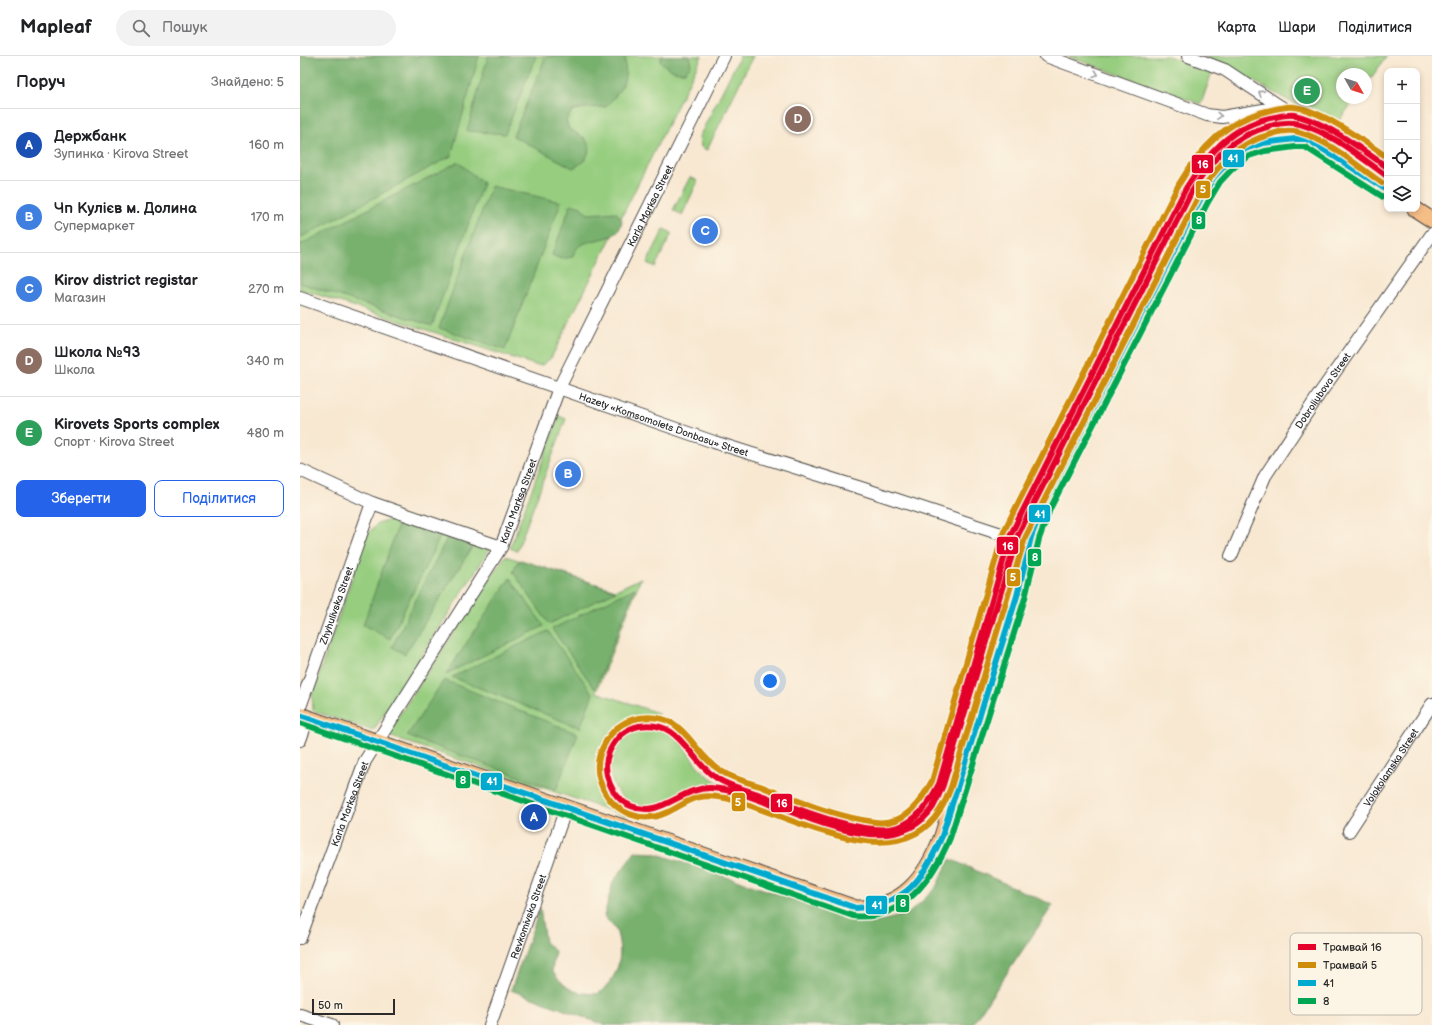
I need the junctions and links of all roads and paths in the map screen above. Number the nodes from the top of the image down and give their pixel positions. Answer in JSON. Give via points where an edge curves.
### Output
{"nodes":[{"id":1,"x":724,"y":56,"type":"edge"},
{"id":2,"x":1046,"y":56,"type":"edge"},
{"id":3,"x":1188,"y":56,"type":"edge"},
{"id":4,"x":1281,"y":106,"type":"junction"},
{"id":5,"x":1307,"y":139,"type":"junction"},
{"id":6,"x":1384,"y":188,"type":"edge"},
{"id":7,"x":1420,"y":212,"type":"edge"},
{"id":8,"x":1432,"y":220,"type":"edge"},
{"id":9,"x":1432,"y":234,"type":"edge"},
{"id":10,"x":300,"y":298,"type":"edge"},
{"id":11,"x":559,"y":388,"type":"junction"},
{"id":12,"x":300,"y":470,"type":"edge"},
{"id":13,"x":372,"y":503,"type":"junction"},
{"id":14,"x":1031,"y":537,"type":"junction"},
{"id":15,"x":501,"y":547,"type":"junction"},
{"id":16,"x":1231,"y":556,"type":"dead end"},
{"id":17,"x":1432,"y":704,"type":"edge"},
{"id":18,"x":302,"y":713,"type":"edge"},
{"id":19,"x":300,"y":740,"type":"edge"},
{"id":20,"x":377,"y":741,"type":"junction"},
{"id":21,"x":566,"y":808,"type":"junction"},
{"id":22,"x":1349,"y":831,"type":"dead end"},
{"id":23,"x":300,"y":938,"type":"edge"},
{"id":24,"x":300,"y":1015,"type":"edge"},
{"id":25,"x":332,"y":1025,"type":"edge"},
{"id":26,"x":490,"y":1025,"type":"edge"}],
"edges":[{"from":1,"to":11,"type":"street","name":"Karla Marksa Street"},
{"from":2,"to":4,"type":"street","one_way":true,"via":[[1207,115],[1222,117]]},
{"from":4,"to":3,"type":"street","one_way":true,"via":[[1225,70]]},
{"from":4,"to":5,"type":"street","via":[[1293,115]]},
{"from":5,"to":6,"type":"main road"},
{"from":5,"to":14,"type":"main road","via":[[1277,140],[1245,149],[1214,177],[1046,499]]},
{"from":7,"to":8,"type":"main road"},
{"from":9,"to":16,"type":"street","name":"Dobroliubova Street","via":[[1265,476]]},
{"from":10,"to":11,"type":"street","name":"Hazety «Komsomolets Donbasu» Street"},
{"from":11,"to":14,"type":"street","name":"Hazety «Komsomolets Donbasu» Street","via":[[714,442],[998,533]]},
{"from":11,"to":15,"type":"street","name":"Karla Marksa Street"},
{"from":12,"to":13,"type":"street"},
{"from":13,"to":15,"type":"street"},
{"from":13,"to":18,"type":"street","name":"Zhyhulivska Street"},
{"from":14,"to":21,"type":"main road","via":[[1017,596],[935,854],[922,876],[908,891],[888,903],[869,908],[856,908]]},
{"from":15,"to":20,"type":"street","name":"Karla Marksa Street"},
{"from":17,"to":22,"type":"street","name":"Volokolamska Street"},
{"from":18,"to":19,"type":"street","name":"Zhyhulivska Street"},
{"from":18,"to":20,"type":"main road"},
{"from":20,"to":21,"type":"main road"},
{"from":20,"to":23,"type":"street","name":"Karla Marksa Street","via":[[365,761]]},
{"from":21,"to":26,"type":"street","name":"Revkomivska Street"},
{"from":24,"to":25,"type":"street"}]}
